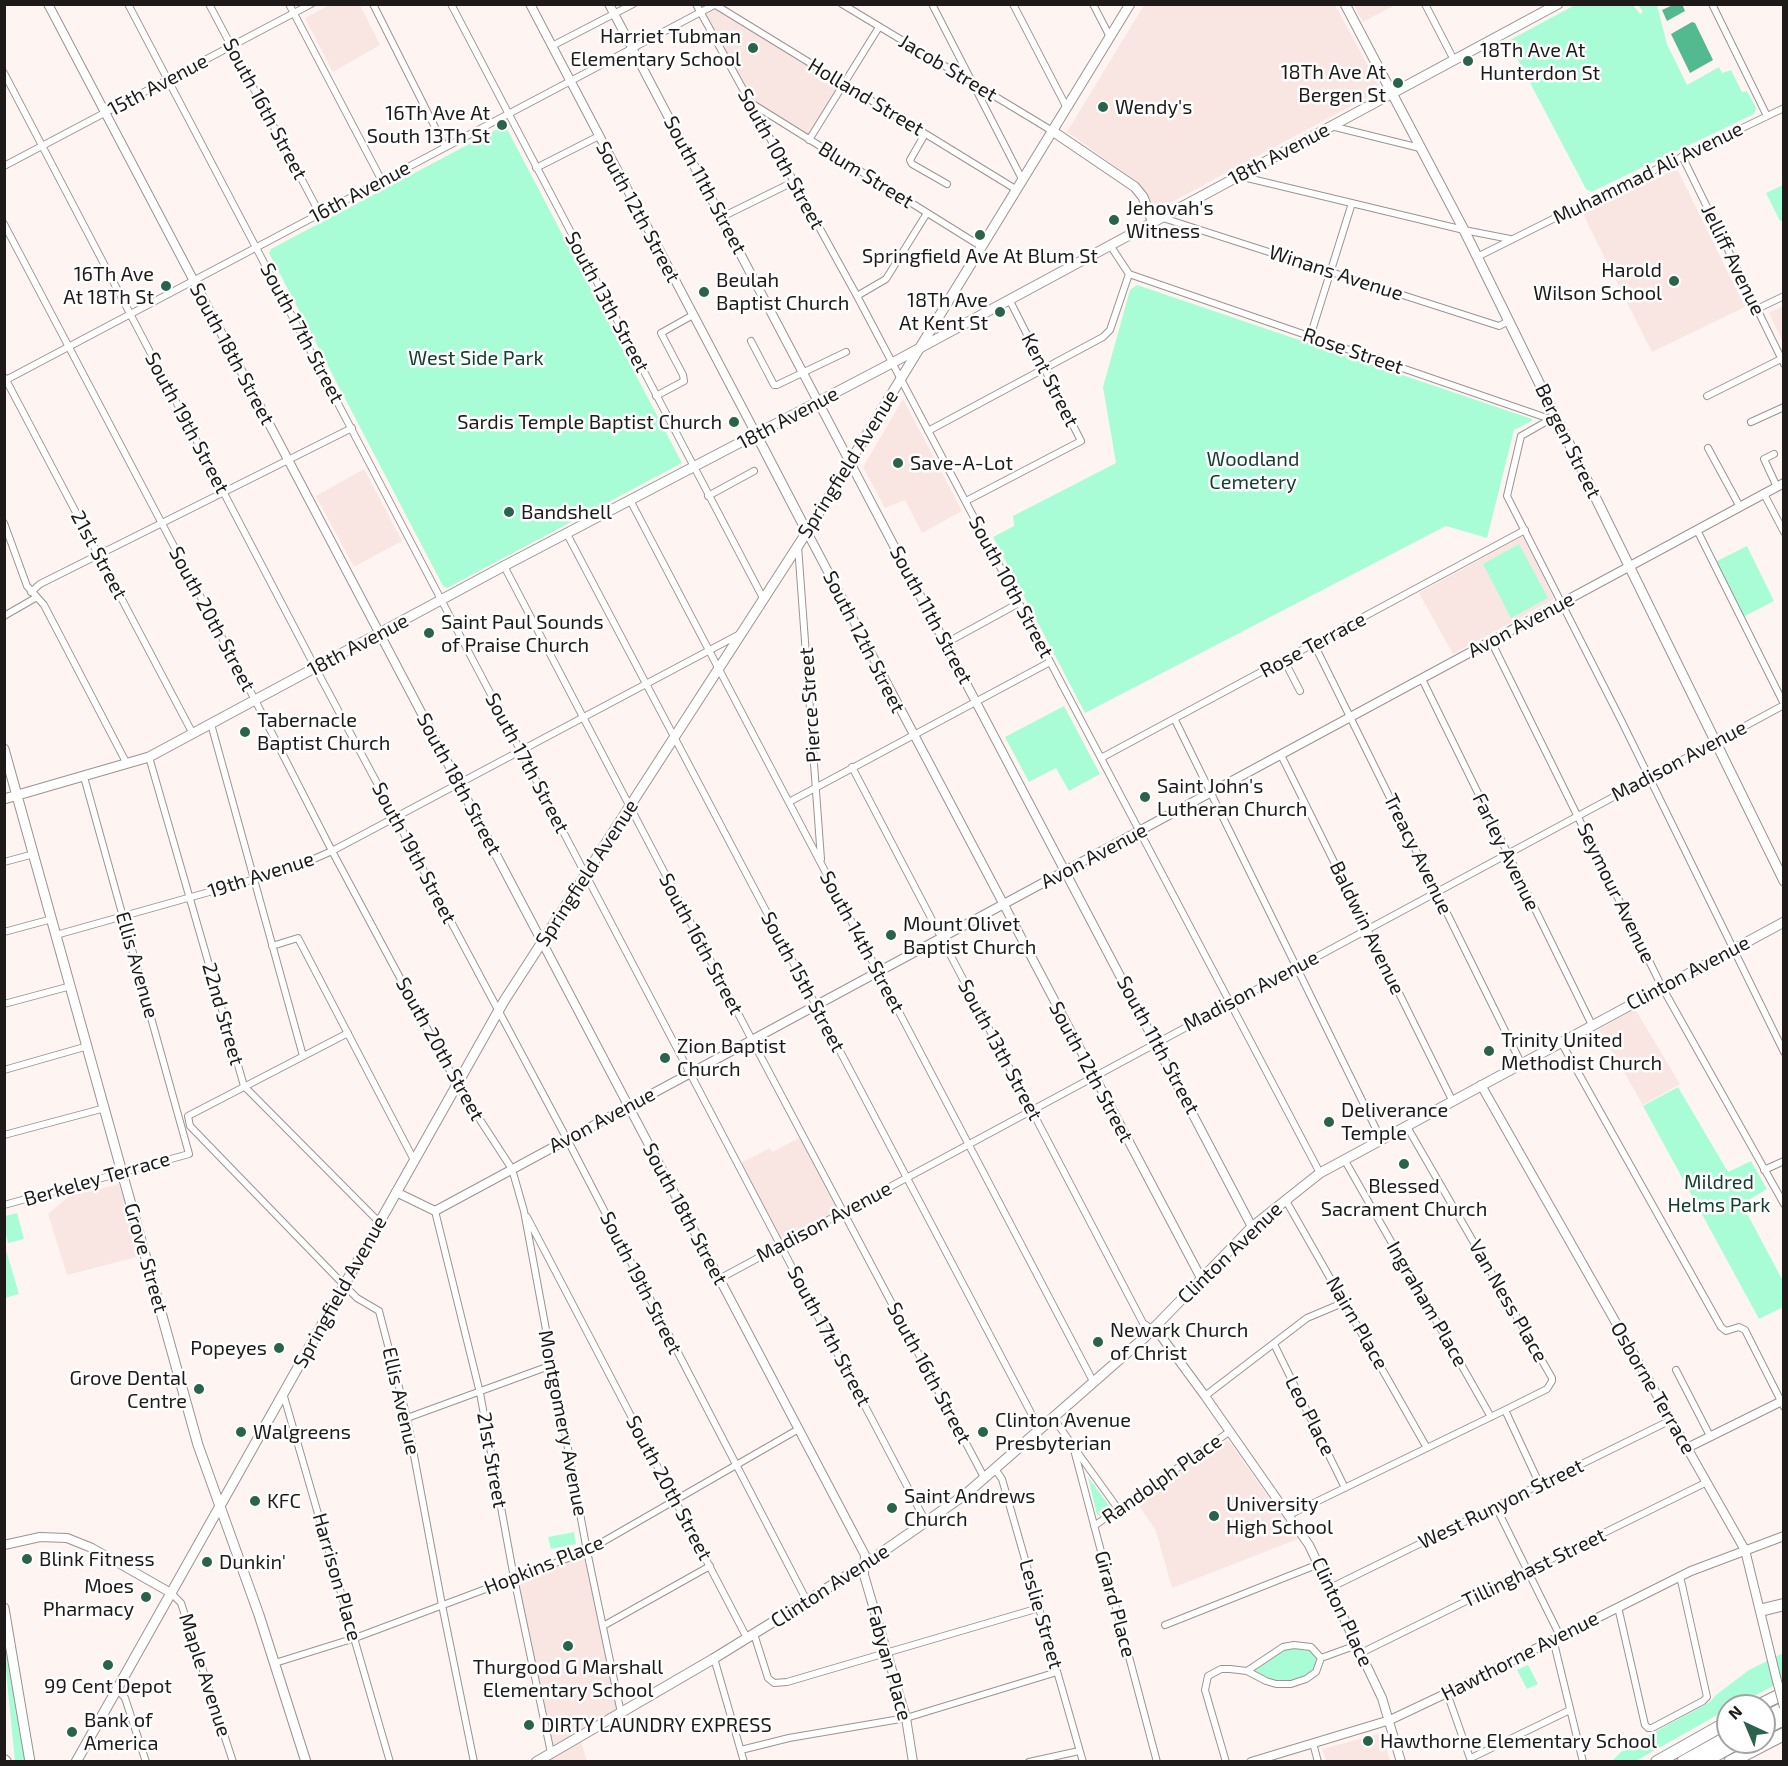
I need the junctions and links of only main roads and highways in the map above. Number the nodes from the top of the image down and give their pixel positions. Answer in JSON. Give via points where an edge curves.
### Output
{"nodes":[{"id":1,"x":1130,"y":4,"type":"edge"},
{"id":2,"x":1345,"y":4,"type":"edge"},
{"id":3,"x":1558,"y":4,"type":"edge"},
{"id":4,"x":1391,"y":93,"type":"junction"},
{"id":5,"x":1054,"y":132,"type":"junction"},
{"id":6,"x":1153,"y":223,"type":"junction"},
{"id":7,"x":921,"y":346,"type":"junction"},
{"id":8,"x":756,"y":434,"type":"junction"},
{"id":9,"x":807,"y":532,"type":"junction"},
{"id":10,"x":4,"y":749,"type":"edge"},
{"id":11,"x":18,"y":796,"type":"junction"},
{"id":12,"x":4,"y":799,"type":"edge"},
{"id":13,"x":1784,"y":881,"type":"edge"},
{"id":14,"x":1784,"y":922,"type":"edge"},
{"id":15,"x":220,"y":1506,"type":"junction"},
{"id":16,"x":4,"y":1608,"type":"edge"},
{"id":17,"x":1716,"y":1729,"type":"edge"},
{"id":18,"x":1784,"y":1734,"type":"edge"},
{"id":19,"x":1716,"y":1743,"type":"edge"},
{"id":20,"x":30,"y":1761,"type":"edge"},
{"id":21,"x":76,"y":1761,"type":"edge"},
{"id":22,"x":306,"y":1761,"type":"edge"},
{"id":23,"x":536,"y":1761,"type":"edge"},
{"id":24,"x":1657,"y":1761,"type":"edge"},
{"id":25,"x":1683,"y":1761,"type":"edge"},
{"id":26,"x":1730,"y":1761,"type":"edge"}],
"edges":[{"from":1,"to":5,"type":"main road","name":"Springfield Avenue"},
{"from":2,"to":4,"type":"main road","name":"Bergen Street"},
{"from":3,"to":4,"type":"main road","name":"18th Avenue"},
{"from":4,"to":6,"type":"main road","name":"18th Avenue"},
{"from":4,"to":13,"type":"main road","name":"Bergen Street","via":[[1464,230],[1553,418]]},
{"from":5,"to":6,"type":"main road","via":[[1135,187]]},
{"from":5,"to":7,"type":"main road","name":"Springfield Avenue"},
{"from":6,"to":7,"type":"main road","name":"18th Avenue"},
{"from":7,"to":8,"type":"main road","name":"18th Avenue"},
{"from":7,"to":9,"type":"main road","name":"Springfield Avenue"},
{"from":8,"to":9,"type":"main road","name":"South 12th Street"},
{"from":8,"to":11,"type":"main road","name":"18th Avenue","via":[[149,757]]},
{"from":9,"to":15,"type":"main road","name":"Springfield Avenue","via":[[498,1012]]},
{"from":10,"to":11,"type":"main road","name":"Grove Street"},
{"from":11,"to":12,"type":"main road","name":"18th Avenue"},
{"from":11,"to":15,"type":"main road","name":"Grove Street","via":[[198,1445]]},
{"from":14,"to":23,"type":"main road","name":"Clinton Avenue","via":[[1320,1173],[1252,1227],[1153,1330],[985,1479],[807,1601]]},
{"from":15,"to":21,"type":"main road","name":"Springfield Avenue"},
{"from":15,"to":22,"type":"main road","name":"Grove Street"},
{"from":16,"to":20,"type":"main road"},
{"from":17,"to":24,"type":"highway"},
{"from":18,"to":26,"type":"highway"},
{"from":19,"to":25,"type":"highway"}]}
